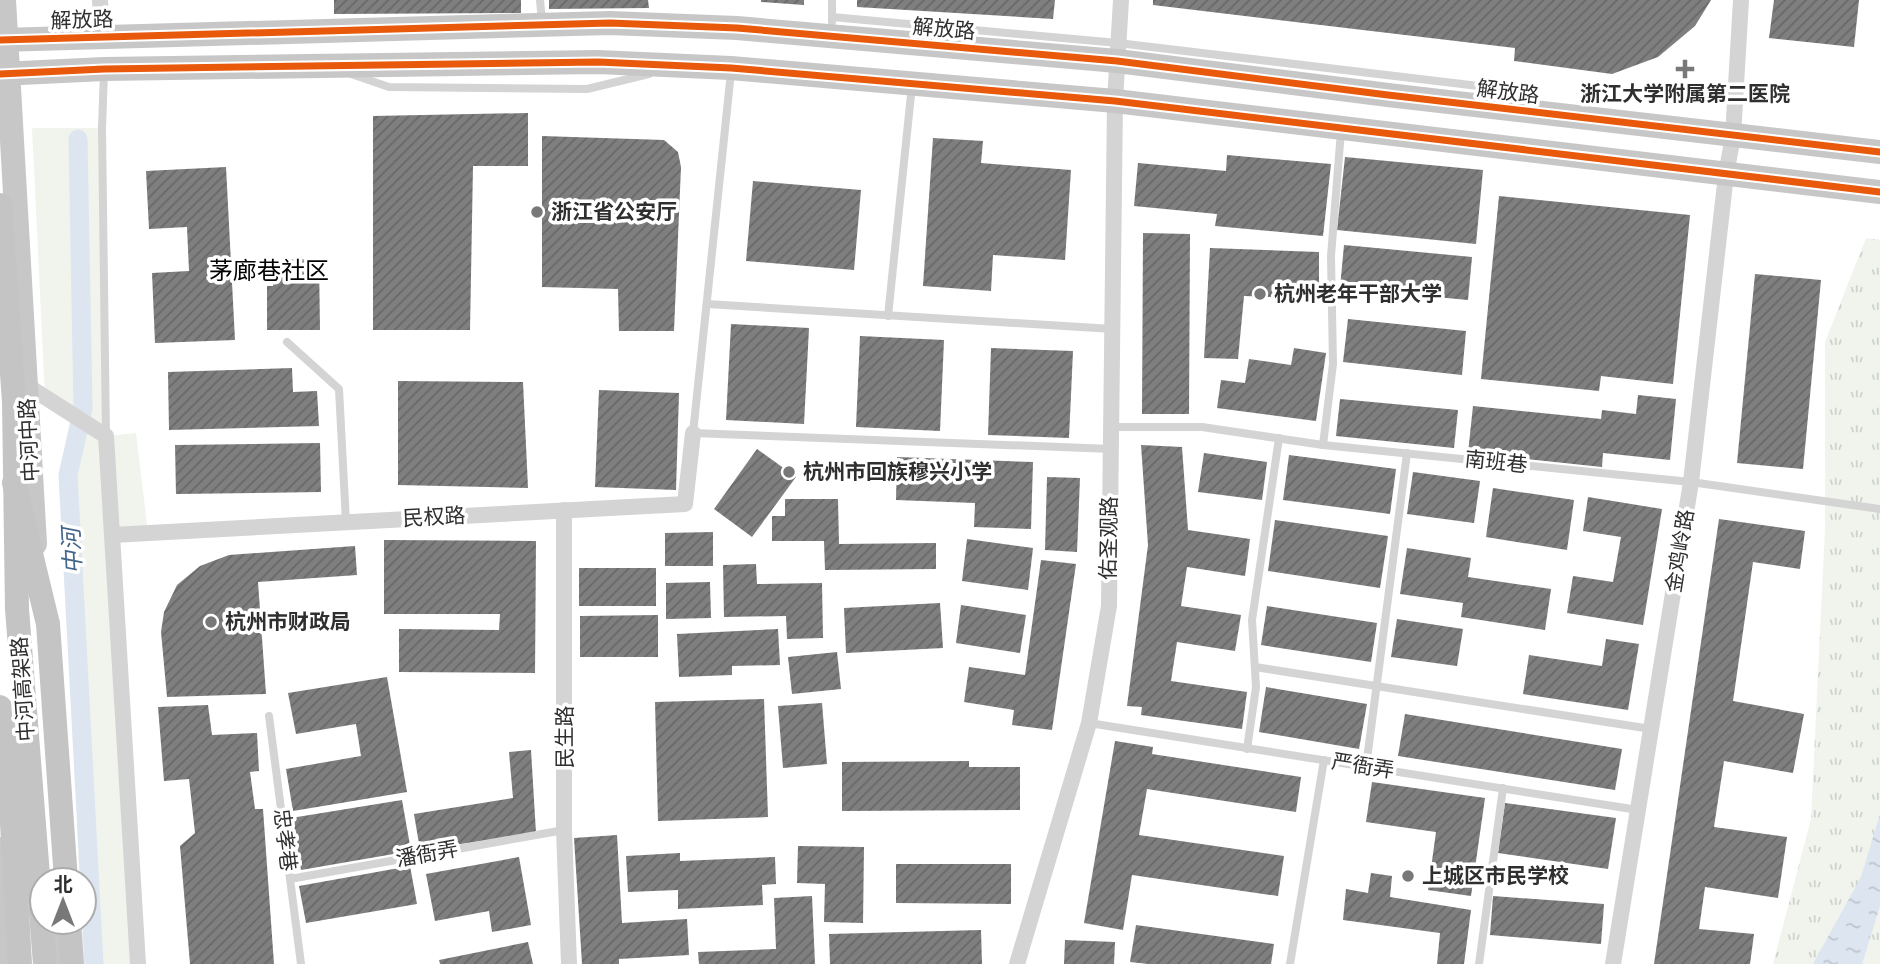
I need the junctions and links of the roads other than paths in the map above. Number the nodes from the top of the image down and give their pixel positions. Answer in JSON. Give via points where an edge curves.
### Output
{"nodes":[{"id":1,"x":4,"y":0,"type":"edge"},
{"id":2,"x":100,"y":0,"type":"edge"},
{"id":3,"x":540,"y":0,"type":"edge"},
{"id":4,"x":832,"y":0,"type":"edge"},
{"id":5,"x":1121,"y":0,"type":"edge"},
{"id":6,"x":1741,"y":0,"type":"edge"},
{"id":7,"x":542,"y":25,"type":"junction"},
{"id":8,"x":831,"y":27,"type":"junction"},
{"id":9,"x":102,"y":37,"type":"junction"},
{"id":10,"x":3,"y":40,"type":"edge"},
{"id":11,"x":1118,"y":52,"type":"junction"},
{"id":12,"x":731,"y":68,"type":"junction"},
{"id":13,"x":104,"y":69,"type":"junction"},
{"id":14,"x":4,"y":73,"type":"edge"},
{"id":15,"x":913,"y":84,"type":"junction"},
{"id":16,"x":1115,"y":101,"type":"junction"},
{"id":17,"x":1342,"y":128,"type":"junction"},
{"id":18,"x":1733,"y":136,"type":"junction"},
{"id":19,"x":1876,"y":151,"type":"edge"},
{"id":20,"x":1726,"y":175,"type":"junction"},
{"id":21,"x":1873,"y":191,"type":"edge"},
{"id":22,"x":0,"y":205,"type":"edge"},
{"id":23,"x":707,"y":304,"type":"junction"},
{"id":24,"x":888,"y":316,"type":"junction"},
{"id":25,"x":1113,"y":329,"type":"junction"},
{"id":26,"x":286,"y":342,"type":"dead end"},
{"id":27,"x":26,"y":386,"type":"junction"},
{"id":28,"x":1111,"y":426,"type":"junction"},
{"id":29,"x":693,"y":433,"type":"junction"},
{"id":30,"x":106,"y":436,"type":"junction"},
{"id":31,"x":1279,"y":439,"type":"junction"},
{"id":32,"x":1323,"y":445,"type":"junction"},
{"id":33,"x":1111,"y":449,"type":"junction"},
{"id":34,"x":1407,"y":453,"type":"junction"},
{"id":35,"x":1691,"y":482,"type":"junction"},
{"id":36,"x":13,"y":483,"type":"junction"},
{"id":37,"x":1880,"y":509,"type":"edge"},
{"id":38,"x":564,"y":510,"type":"junction"},
{"id":39,"x":346,"y":522,"type":"junction"},
{"id":40,"x":112,"y":535,"type":"junction"},
{"id":41,"x":1255,"y":667,"type":"junction"},
{"id":42,"x":1377,"y":686,"type":"junction"},
{"id":43,"x":0,"y":707,"type":"edge"},
{"id":44,"x":269,"y":716,"type":"dead end"},
{"id":45,"x":1088,"y":723,"type":"junction"},
{"id":46,"x":1651,"y":729,"type":"junction"},
{"id":47,"x":1247,"y":748,"type":"junction"},
{"id":48,"x":1324,"y":760,"type":"junction"},
{"id":49,"x":1366,"y":767,"type":"junction"},
{"id":50,"x":1503,"y":788,"type":"junction"},
{"id":51,"x":1638,"y":810,"type":"junction"},
{"id":52,"x":564,"y":830,"type":"junction"},
{"id":53,"x":0,"y":849,"type":"edge"},
{"id":54,"x":54,"y":866,"type":"edge"},
{"id":55,"x":65,"y":866,"type":"edge"},
{"id":56,"x":290,"y":879,"type":"junction"},
{"id":57,"x":2,"y":898,"type":"edge"},
{"id":58,"x":58,"y":936,"type":"edge"},
{"id":59,"x":70,"y":936,"type":"edge"},
{"id":60,"x":7,"y":964,"type":"edge"},
{"id":61,"x":20,"y":964,"type":"edge"},
{"id":62,"x":45,"y":964,"type":"edge"},
{"id":63,"x":60,"y":964,"type":"edge"},
{"id":64,"x":72,"y":964,"type":"edge"},
{"id":65,"x":138,"y":964,"type":"edge"},
{"id":66,"x":301,"y":964,"type":"edge"},
{"id":67,"x":569,"y":964,"type":"edge"},
{"id":68,"x":1017,"y":964,"type":"edge"},
{"id":69,"x":1290,"y":964,"type":"edge"},
{"id":70,"x":1479,"y":964,"type":"edge"},
{"id":71,"x":1613,"y":964,"type":"edge"}],
"edges":[{"from":1,"to":10,"type":"main road","name":"中河中路"},
{"from":2,"to":9,"type":"street"},
{"from":3,"to":7,"type":"lane"},
{"from":4,"to":8,"type":"lane"},
{"from":5,"to":11,"type":"street","name":"佑圣观路"},
{"from":6,"to":18,"type":"street","name":"金鸡岭路"},
{"from":7,"to":8,"type":"main road","name":"解放路"},
{"from":7,"to":9,"type":"main road","name":"解放路"},
{"from":8,"to":11,"type":"main road","name":"解放路"},
{"from":9,"to":10,"type":"main road","name":"解放路"},
{"from":10,"to":14,"type":"main road","name":"中河中路"},
{"from":11,"to":16,"type":"street","name":"佑圣观路"},
{"from":11,"to":18,"type":"main road","name":"解放路"},
{"from":12,"to":13,"type":"main road","via":[[598,62]]},
{"from":12,"to":15,"type":"main road"},
{"from":12,"to":23,"type":"lane"},
{"from":13,"to":14,"type":"main road"},
{"from":13,"to":30,"type":"lane"},
{"from":14,"to":27,"type":"main road","name":"中河中路"},
{"from":15,"to":16,"type":"main road"},
{"from":15,"to":24,"type":"lane"},
{"from":16,"to":17,"type":"main road"},
{"from":16,"to":25,"type":"street","name":"佑圣观路"},
{"from":17,"to":20,"type":"main road"},
{"from":17,"to":32,"type":"lane","via":[[1331,256],[1333,364]]},
{"from":18,"to":19,"type":"main road","name":"解放路"},
{"from":18,"to":20,"type":"street","name":"金鸡岭路"},
{"from":20,"to":21,"type":"main road"},
{"from":20,"to":35,"type":"street","name":"金鸡岭路"},
{"from":22,"to":36,"type":"highway","name":"中河高架路","via":[[14,402]]},
{"from":23,"to":24,"type":"lane"},
{"from":23,"to":29,"type":"lane"},
{"from":24,"to":25,"type":"lane"},
{"from":25,"to":28,"type":"street","name":"佑圣观路"},
{"from":26,"to":39,"type":"lane","via":[[340,389]]},
{"from":27,"to":30,"type":"street"},
{"from":27,"to":54,"type":"main road","name":"中河中路"},
{"from":28,"to":31,"type":"lane","name":"南班巷","via":[[1202,427]]},
{"from":28,"to":33,"type":"street","name":"佑圣观路"},
{"from":29,"to":33,"type":"lane"},
{"from":29,"to":38,"type":"street","name":"民权路","via":[[685,503]]},
{"from":30,"to":40,"type":"street"},
{"from":31,"to":32,"type":"lane","name":"南班巷"},
{"from":31,"to":41,"type":"lane","via":[[1252,620]]},
{"from":32,"to":34,"type":"lane","name":"南班巷"},
{"from":33,"to":45,"type":"street","name":"佑圣观路","via":[[1108,606]]},
{"from":34,"to":35,"type":"lane","name":"南班巷"},
{"from":34,"to":42,"type":"lane"},
{"from":35,"to":37,"type":"lane","name":"南班巷"},
{"from":35,"to":46,"type":"street","name":"金鸡岭路"},
{"from":36,"to":55,"type":"highway","bridge":true,"via":[[48,624]]},
{"from":36,"to":62,"type":"highway","name":"中河高架路","bridge":true,"via":[[17,609]]},
{"from":38,"to":39,"type":"street","name":"民权路"},
{"from":38,"to":52,"type":"street","name":"民生路"},
{"from":39,"to":40,"type":"street","name":"民权路"},
{"from":40,"to":65,"type":"street"},
{"from":41,"to":42,"type":"lane"},
{"from":41,"to":47,"type":"lane"},
{"from":42,"to":46,"type":"lane"},
{"from":42,"to":49,"type":"lane"},
{"from":43,"to":61,"type":"highway","name":"中河高架路"},
{"from":44,"to":56,"type":"lane","name":"忠孝巷"},
{"from":45,"to":47,"type":"lane","name":"严衙弄"},
{"from":45,"to":68,"type":"street","name":"佑圣观路"},
{"from":46,"to":51,"type":"street","name":"金鸡岭路"},
{"from":47,"to":48,"type":"lane","name":"严衙弄"},
{"from":48,"to":49,"type":"lane","name":"严衙弄"},
{"from":48,"to":69,"type":"lane"},
{"from":49,"to":50,"type":"lane","name":"严衙弄"},
{"from":50,"to":51,"type":"lane","name":"严衙弄"},
{"from":50,"to":70,"type":"lane"},
{"from":51,"to":71,"type":"street","name":"金鸡岭路"},
{"from":52,"to":56,"type":"lane","name":"潘衙弄"},
{"from":52,"to":67,"type":"street","name":"民生路"},
{"from":53,"to":57,"type":"main road"},
{"from":56,"to":66,"type":"lane","name":"忠孝巷"},
{"from":57,"to":60,"type":"main road"},
{"from":58,"to":63,"type":"main road"},
{"from":59,"to":64,"type":"highway"}]}
